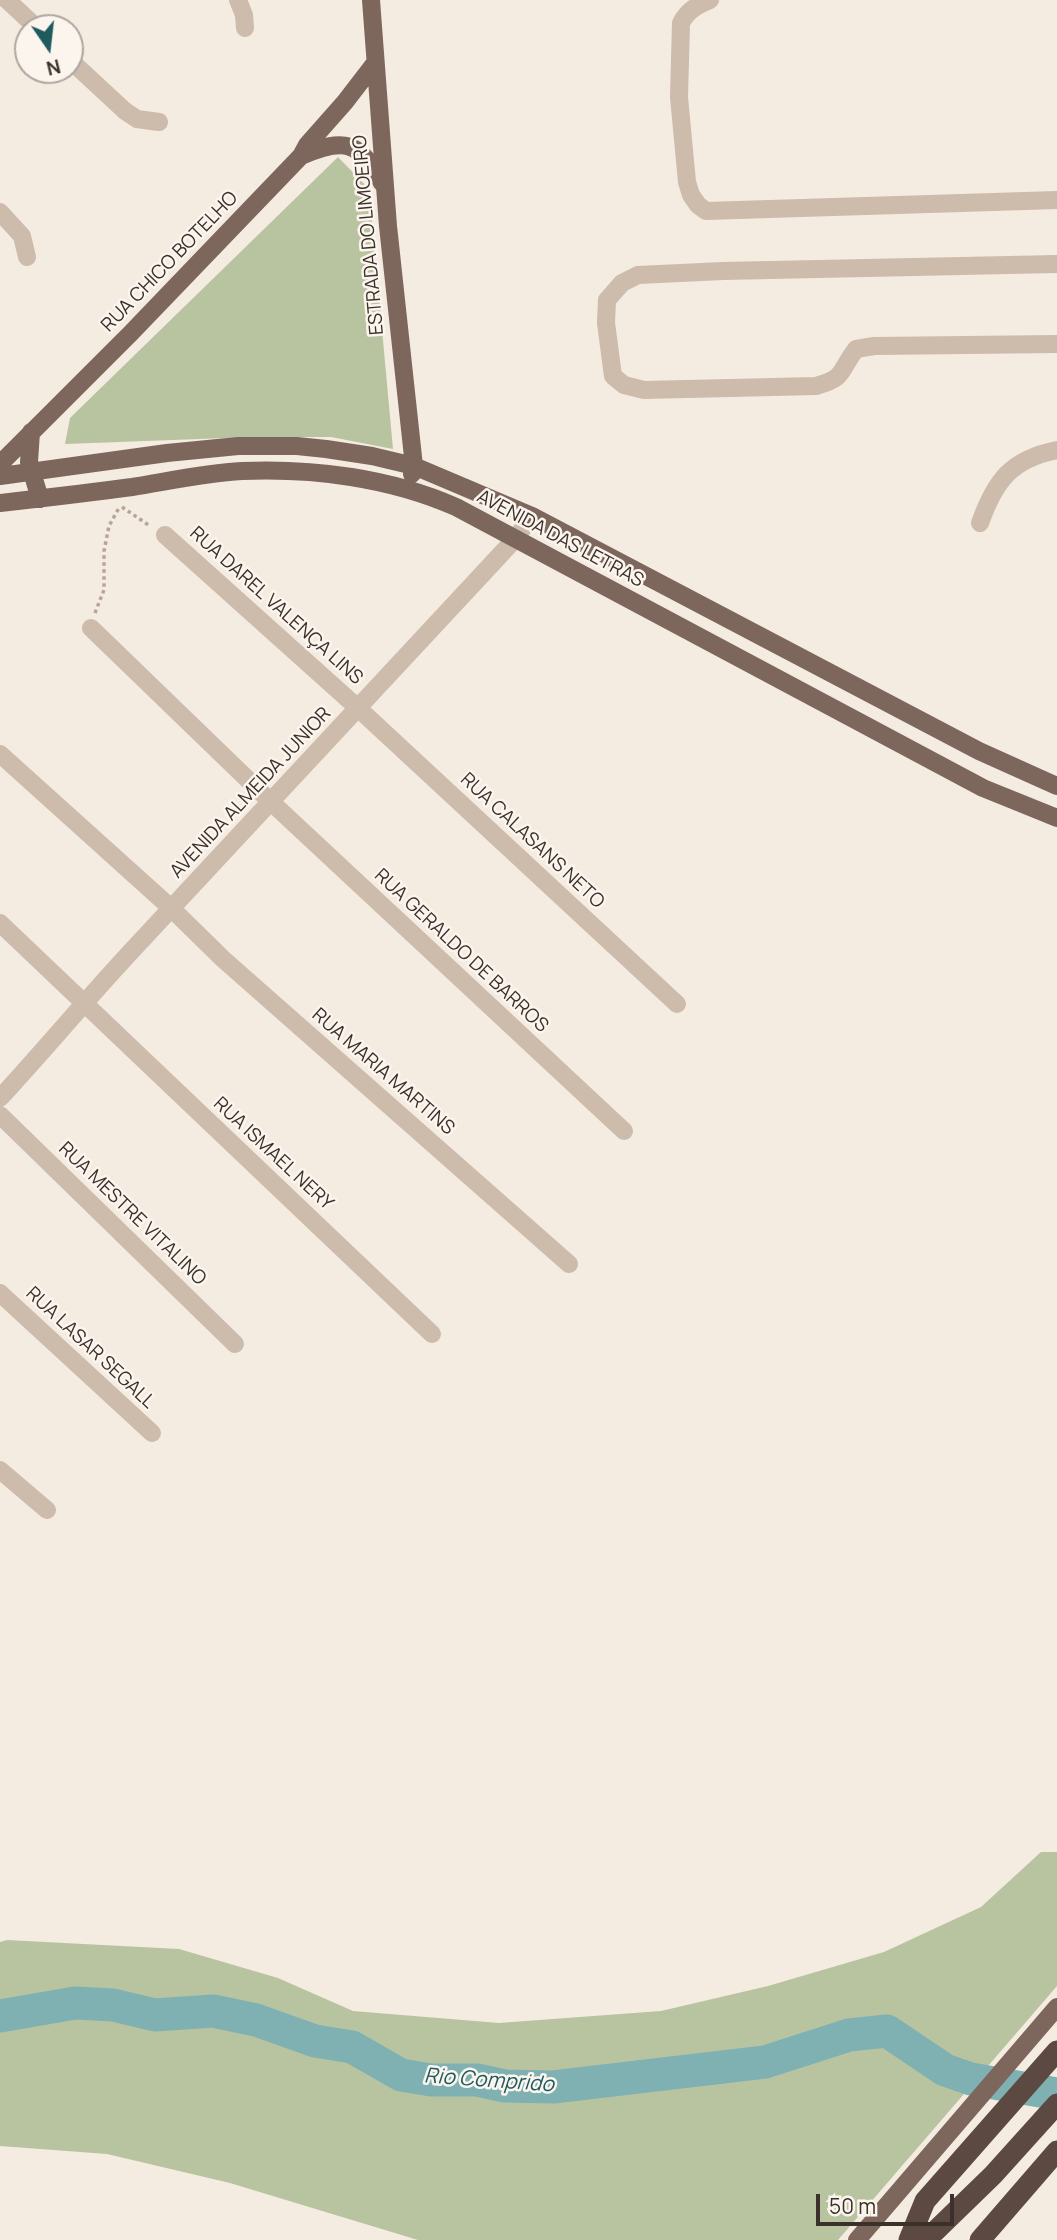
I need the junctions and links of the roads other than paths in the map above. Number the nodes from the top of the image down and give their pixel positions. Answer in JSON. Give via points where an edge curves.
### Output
{"nodes":[{"id":1,"x":7,"y":0,"type":"edge"},
{"id":2,"x":238,"y":0,"type":"edge"},
{"id":3,"x":371,"y":0,"type":"edge"},
{"id":4,"x":710,"y":0,"type":"edge"},
{"id":5,"x":22,"y":14,"type":"edge"},
{"id":6,"x":245,"y":28,"type":"dead end"},
{"id":7,"x":375,"y":63,"type":"junction"},
{"id":8,"x":84,"y":73,"type":"edge"},
{"id":9,"x":159,"y":122,"type":"dead end"},
{"id":10,"x":301,"y":156,"type":"junction"},
{"id":11,"x":385,"y":189,"type":"junction"},
{"id":12,"x":1057,"y":200,"type":"edge"},
{"id":13,"x":0,"y":212,"type":"edge"},
{"id":14,"x":27,"y":257,"type":"dead end"},
{"id":15,"x":1057,"y":264,"type":"edge"},
{"id":16,"x":1057,"y":344,"type":"edge"},
{"id":17,"x":31,"y":432,"type":"junction"},
{"id":18,"x":1057,"y":450,"type":"edge"},
{"id":19,"x":0,"y":464,"type":"edge"},
{"id":20,"x":414,"y":466,"type":"junction"},
{"id":21,"x":31,"y":472,"type":"junction"},
{"id":22,"x":0,"y":476,"type":"edge"},
{"id":23,"x":410,"y":490,"type":"junction"},
{"id":24,"x":40,"y":499,"type":"junction"},
{"id":25,"x":0,"y":503,"type":"edge"},
{"id":26,"x":532,"y":516,"type":"junction"},
{"id":27,"x":980,"y":523,"type":"dead end"},
{"id":28,"x":165,"y":535,"type":"road end"},
{"id":29,"x":515,"y":538,"type":"junction"},
{"id":30,"x":91,"y":628,"type":"road end"},
{"id":31,"x":359,"y":709,"type":"junction"},
{"id":32,"x":0,"y":754,"type":"edge"},
{"id":33,"x":1057,"y":786,"type":"edge"},
{"id":34,"x":270,"y":801,"type":"junction"},
{"id":35,"x":1057,"y":818,"type":"edge"},
{"id":36,"x":171,"y":908,"type":"junction"},
{"id":37,"x":0,"y":923,"type":"edge"},
{"id":38,"x":677,"y":1004,"type":"dead end"},
{"id":39,"x":85,"y":1005,"type":"junction"},
{"id":40,"x":0,"y":1098,"type":"edge"},
{"id":41,"x":0,"y":1115,"type":"edge"},
{"id":42,"x":624,"y":1131,"type":"dead end"},
{"id":43,"x":569,"y":1264,"type":"dead end"},
{"id":44,"x":0,"y":1293,"type":"edge"},
{"id":45,"x":432,"y":1334,"type":"dead end"},
{"id":46,"x":235,"y":1344,"type":"dead end"},
{"id":47,"x":152,"y":1433,"type":"dead end"},
{"id":48,"x":0,"y":1470,"type":"edge"},
{"id":49,"x":47,"y":1510,"type":"dead end"},
{"id":50,"x":1057,"y":2007,"type":"edge"},
{"id":51,"x":1057,"y":2051,"type":"edge"},
{"id":52,"x":1057,"y":2104,"type":"edge"},
{"id":53,"x":1057,"y":2151,"type":"edge"},
{"id":54,"x":857,"y":2240,"type":"edge"},
{"id":55,"x":909,"y":2240,"type":"edge"},
{"id":56,"x":926,"y":2240,"type":"edge"},
{"id":57,"x":980,"y":2240,"type":"edge"}],
"edges":[{"from":1,"to":5,"type":"street"},
{"from":2,"to":6,"type":"street"},
{"from":3,"to":7,"type":"main road","name":"ESTRADA DO LIMOEIRO"},
{"from":4,"to":12,"type":"street","via":[[695,6],[681,23],[679,97],[687,182],[691,195],[706,211]]},
{"from":7,"to":10,"type":"main road","name":"RUA CHICO BOTELHO"},
{"from":7,"to":11,"type":"main road","name":"ESTRADA DO LIMOEIRO"},
{"from":8,"to":9,"type":"street","via":[[137,119]]},
{"from":10,"to":11,"type":"main road","via":[[332,144],[354,148],[372,164]]},
{"from":10,"to":17,"type":"main road","name":"RUA CHICO BOTELHO"},
{"from":11,"to":20,"type":"main road","name":"ESTRADA DO LIMOEIRO"},
{"from":13,"to":14,"type":"street","via":[[22,236]]},
{"from":15,"to":16,"type":"street","via":[[638,275],[622,283],[607,300],[606,323],[613,376],[624,385],[643,390],[816,386],[833,381],[856,349],[874,346]]},
{"from":17,"to":19,"type":"main road","name":"RUA CHICO BOTELHO"},
{"from":17,"to":21,"type":"main road"},
{"from":18,"to":27,"type":"street","via":[[1039,453],[1000,480]]},
{"from":20,"to":21,"type":"main road","name":"AVENIDA DAS LETRAS","via":[[326,449],[248,446]]},
{"from":20,"to":23,"type":"main road","name":"ESTRADA DO LIMOEIRO"},
{"from":20,"to":26,"type":"main road","name":"AVENIDA DAS LETRAS"},
{"from":21,"to":22,"type":"main road","name":"AVENIDA DAS LETRAS"},
{"from":21,"to":24,"type":"main road"},
{"from":23,"to":24,"type":"main road","name":"AVENIDA DAS LETRAS","via":[[332,475],[269,471],[200,475]]},
{"from":23,"to":29,"type":"main road","name":"AVENIDA DAS LETRAS"},
{"from":24,"to":25,"type":"main road","name":"AVENIDA DAS LETRAS"},
{"from":26,"to":29,"type":"street","name":"AVENIDA ALMEIDA JUNIOR"},
{"from":26,"to":33,"type":"main road","name":"AVENIDA DAS LETRAS","via":[[979,751]]},
{"from":28,"to":31,"type":"street","name":"RUA DAREL VALENÇA LINS"},
{"from":29,"to":31,"type":"street","name":"AVENIDA ALMEIDA JUNIOR"},
{"from":29,"to":35,"type":"main road","name":"AVENIDA DAS LETRAS","via":[[948,770]]},
{"from":30,"to":34,"type":"street","name":"RUA GERALDO DE BARROS"},
{"from":31,"to":34,"type":"street","name":"AVENIDA ALMEIDA JUNIOR"},
{"from":31,"to":38,"type":"street","name":"RUA CALASANS NETO"},
{"from":32,"to":36,"type":"street","name":"RUA MARIA MARTINS"},
{"from":34,"to":36,"type":"street","name":"AVENIDA ALMEIDA JUNIOR"},
{"from":34,"to":42,"type":"street","name":"RUA GERALDO DE BARROS"},
{"from":36,"to":39,"type":"street","name":"AVENIDA ALMEIDA JUNIOR"},
{"from":36,"to":43,"type":"street","name":"RUA MARIA MARTINS"},
{"from":37,"to":39,"type":"street","name":"RUA ISMAEL NERY"},
{"from":39,"to":40,"type":"street","name":"AVENIDA ALMEIDA JUNIOR"},
{"from":39,"to":45,"type":"street","name":"RUA ISMAEL NERY"},
{"from":41,"to":46,"type":"street","name":"RUA MESTRE VITALINO"},
{"from":44,"to":47,"type":"street","name":"RUA LASAR SEGALL"},
{"from":48,"to":49,"type":"street"},
{"from":50,"to":54,"type":"main road"},
{"from":51,"to":55,"type":"highway","via":[[925,2201]]},
{"from":52,"to":56,"type":"highway"},
{"from":53,"to":57,"type":"highway"}]}
